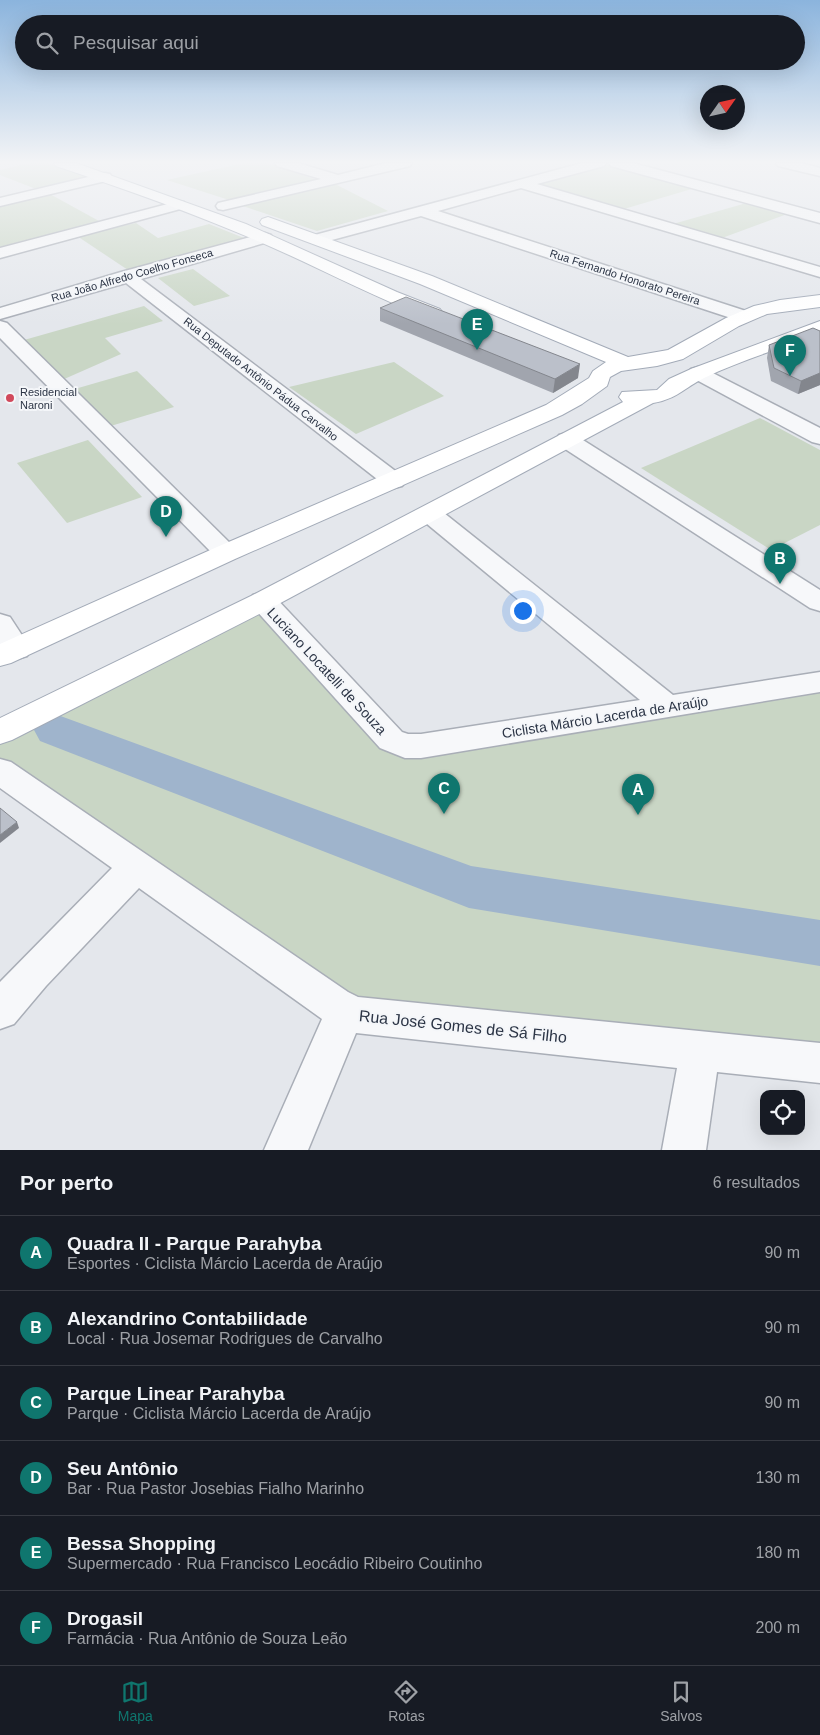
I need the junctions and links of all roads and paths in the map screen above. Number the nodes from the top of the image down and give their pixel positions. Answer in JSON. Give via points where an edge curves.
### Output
{"nodes":[{"id":1,"x":135,"y":217,"type":"edge"},
{"id":2,"x":209,"y":217,"type":"edge"},
{"id":3,"x":253,"y":217,"type":"edge"},
{"id":4,"x":401,"y":217,"type":"edge"},
{"id":5,"x":439,"y":217,"type":"edge"},
{"id":6,"x":632,"y":217,"type":"edge"},
{"id":7,"x":265,"y":238,"type":"junction"},
{"id":8,"x":316,"y":239,"type":"junction"},
{"id":9,"x":0,"y":253,"type":"edge"},
{"id":10,"x":820,"y":272,"type":"edge"},
{"id":11,"x":128,"y":276,"type":"junction"},
{"id":12,"x":820,"y":301,"type":"edge"},
{"id":13,"x":0,"y":314,"type":"edge"},
{"id":14,"x":743,"y":316,"type":"junction"},
{"id":15,"x":444,"y":317,"type":"edge"},
{"id":16,"x":0,"y":327,"type":"edge"},
{"id":17,"x":820,"y":327,"type":"edge"},
{"id":18,"x":634,"y":363,"type":"junction"},
{"id":19,"x":698,"y":373,"type":"junction"},
{"id":20,"x":595,"y":374,"type":"junction"},
{"id":21,"x":677,"y":384,"type":"junction"},
{"id":22,"x":646,"y":398,"type":"junction"},
{"id":23,"x":820,"y":437,"type":"edge"},
{"id":24,"x":567,"y":440,"type":"junction"},
{"id":25,"x":394,"y":482,"type":"junction"},
{"id":26,"x":430,"y":514,"type":"junction"},
{"id":27,"x":226,"y":553,"type":"junction"},
{"id":28,"x":263,"y":602,"type":"junction"},
{"id":29,"x":820,"y":602,"type":"edge"},
{"id":30,"x":0,"y":623,"type":"edge"},
{"id":31,"x":8,"y":652,"type":"edge"},
{"id":32,"x":820,"y":682,"type":"edge"},
{"id":33,"x":668,"y":707,"type":"junction"},
{"id":34,"x":0,"y":732,"type":"edge"},
{"id":35,"x":390,"y":740,"type":"joint"},
{"id":36,"x":0,"y":771,"type":"edge"},
{"id":37,"x":136,"y":867,"type":"junction"},
{"id":38,"x":0,"y":1011,"type":"edge"},
{"id":39,"x":345,"y":1011,"type":"junction"},
{"id":40,"x":700,"y":1050,"type":"junction"},
{"id":41,"x":820,"y":1063,"type":"edge"},
{"id":42,"x":286,"y":1150,"type":"edge"},
{"id":43,"x":684,"y":1150,"type":"edge"}],
"edges":[{"from":1,"to":9,"type":"street"},
{"from":2,"to":7,"type":"main road"},
{"from":3,"to":8,"type":"main road"},
{"from":4,"to":8,"type":"street"},
{"from":5,"to":14,"type":"street","name":"Rua Fernando Honorato Pereira"},
{"from":6,"to":10,"type":"street"},
{"from":7,"to":11,"type":"street","name":"Rua João Alfredo Coelho Fonseca"},
{"from":7,"to":15,"type":"main road","via":[[374,289]]},
{"from":8,"to":18,"type":"main road"},
{"from":11,"to":13,"type":"street","name":"Rua João Alfredo Coelho Fonseca"},
{"from":11,"to":25,"type":"street","name":"Rua Deputado Antônio Pádua Carvalho"},
{"from":12,"to":14,"type":"main road","via":[[786,305]]},
{"from":14,"to":18,"type":"main road","via":[[682,352]]},
{"from":16,"to":27,"type":"street"},
{"from":17,"to":19,"type":"main road"},
{"from":18,"to":20,"type":"main road","via":[[610,367]]},
{"from":18,"to":21,"type":"main road","via":[[664,370]]},
{"from":19,"to":21,"type":"main road"},
{"from":19,"to":23,"type":"street"},
{"from":20,"to":22,"type":"main road","via":[[615,393]]},
{"from":20,"to":25,"type":"main road","via":[[574,400]]},
{"from":21,"to":22,"type":"main road","via":[[670,392]]},
{"from":22,"to":24,"type":"main road"},
{"from":24,"to":26,"type":"main road"},
{"from":24,"to":29,"type":"street"},
{"from":25,"to":27,"type":"main road"},
{"from":26,"to":28,"type":"main road"},
{"from":26,"to":33,"type":"street"},
{"from":27,"to":31,"type":"main road"},
{"from":28,"to":34,"type":"main road"},
{"from":28,"to":35,"type":"street","name":"Luciano Locatelli de Souza"},
{"from":30,"to":31,"type":"street"},
{"from":32,"to":33,"type":"street","name":"Ciclista Márcio Lacerda de Araújo"},
{"from":33,"to":35,"type":"street","name":"Ciclista Márcio Lacerda de Araújo","via":[[421,746],[405,746]]},
{"from":36,"to":37,"type":"street","name":"Rua José Gomes de Sá Filho"},
{"from":37,"to":38,"type":"street"},
{"from":37,"to":39,"type":"street","name":"Rua José Gomes de Sá Filho"},
{"from":39,"to":40,"type":"street","name":"Rua José Gomes de Sá Filho","via":[[356,1015]]},
{"from":39,"to":42,"type":"street"},
{"from":40,"to":41,"type":"street","name":"Rua José Gomes de Sá Filho"},
{"from":40,"to":43,"type":"street"}]}
